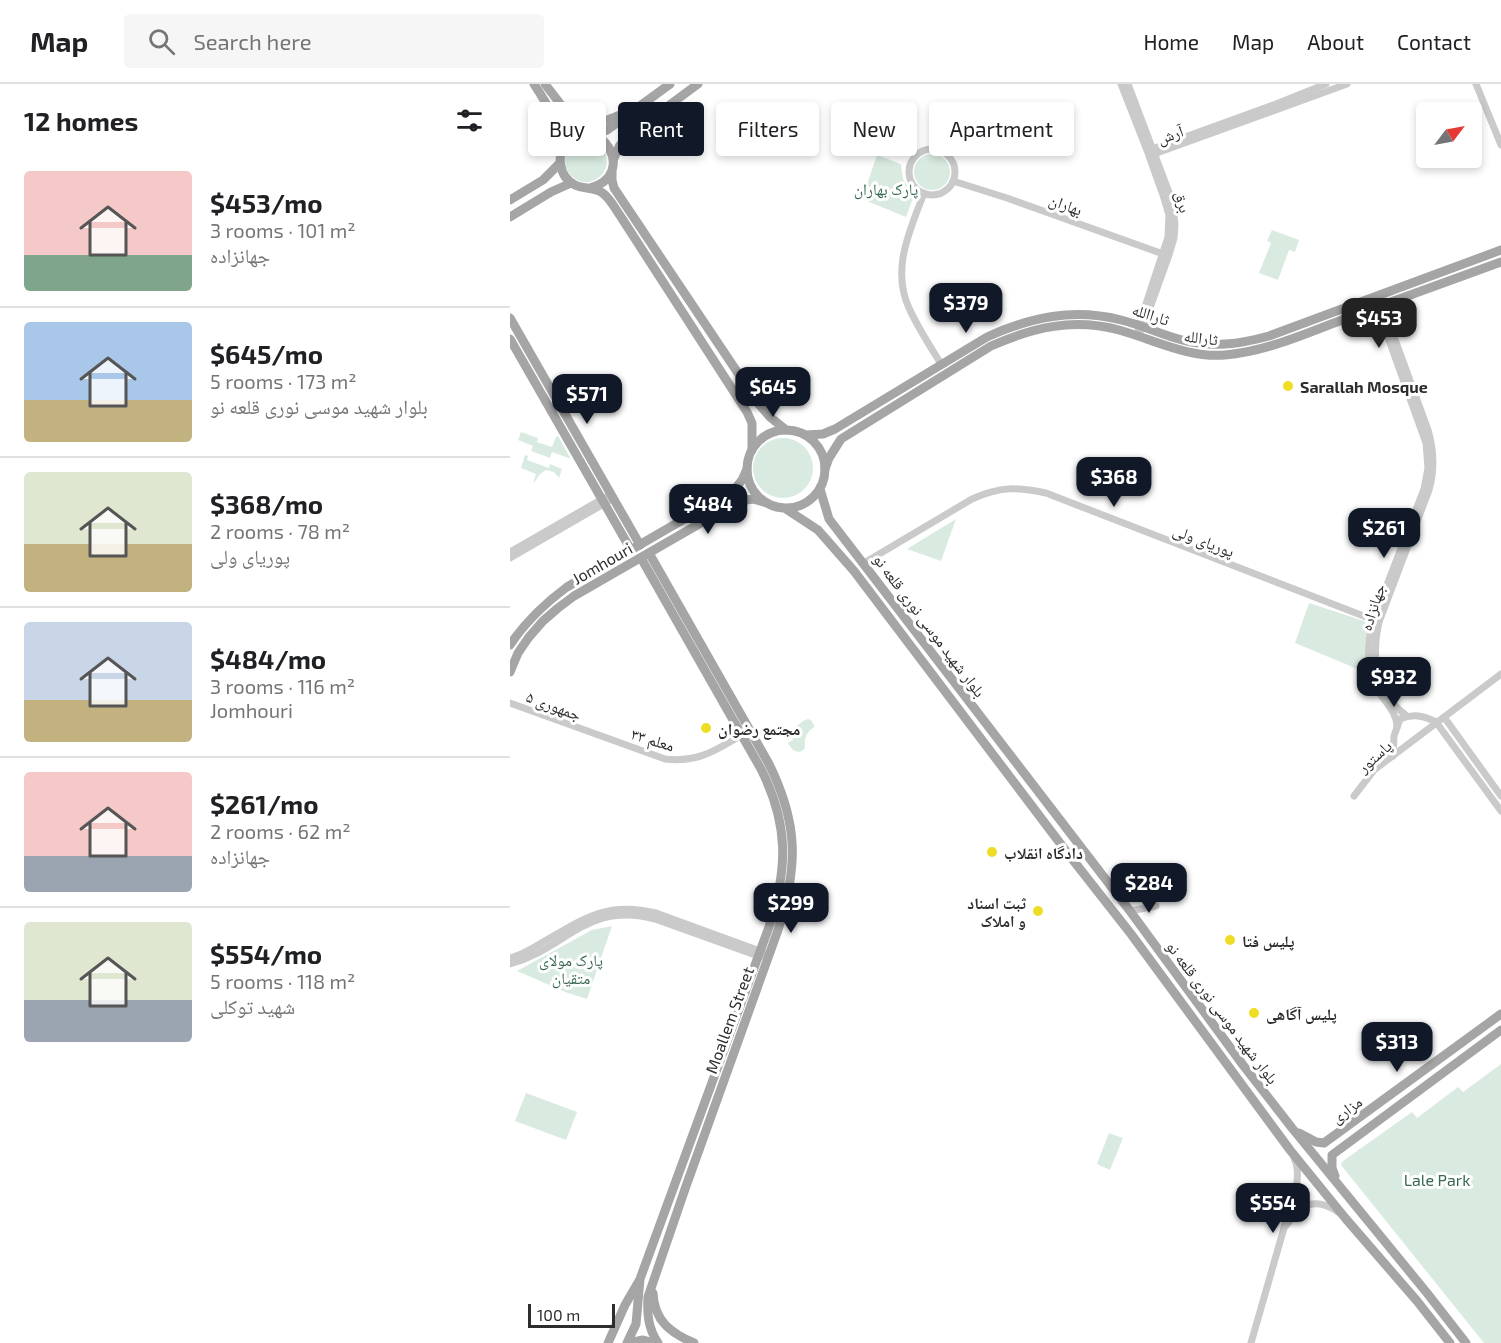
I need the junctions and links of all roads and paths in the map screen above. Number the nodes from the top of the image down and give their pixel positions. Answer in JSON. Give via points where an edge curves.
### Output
{"nodes":[{"id":1,"x":534,"y":84,"type":"edge"},
{"id":2,"x":545,"y":84,"type":"edge"},
{"id":3,"x":670,"y":84,"type":"edge"},
{"id":4,"x":698,"y":84,"type":"edge"},
{"id":5,"x":1121,"y":84,"type":"edge"},
{"id":6,"x":1128,"y":84,"type":"edge"},
{"id":7,"x":1326,"y":84,"type":"edge"},
{"id":8,"x":1347,"y":84,"type":"edge"},
{"id":9,"x":1476,"y":84,"type":"edge"},
{"id":10,"x":546,"y":102,"type":"edge"},
{"id":11,"x":558,"y":102,"type":"edge"},
{"id":12,"x":646,"y":102,"type":"edge"},
{"id":13,"x":1277,"y":107,"type":"junction"},
{"id":14,"x":606,"y":142,"type":"edge"},
{"id":15,"x":1501,"y":145,"type":"edge"},
{"id":16,"x":1151,"y":152,"type":"junction"},
{"id":17,"x":561,"y":156,"type":"edge"},
{"id":18,"x":614,"y":158,"type":"junction"},
{"id":19,"x":560,"y":163,"type":"junction"},
{"id":20,"x":612,"y":171,"type":"junction"},
{"id":21,"x":543,"y":180,"type":"junction"},
{"id":22,"x":953,"y":181,"type":"junction"},
{"id":23,"x":571,"y":183,"type":"junction"},
{"id":24,"x":590,"y":188,"type":"junction"},
{"id":25,"x":550,"y":192,"type":"junction"},
{"id":26,"x":924,"y":193,"type":"junction"},
{"id":27,"x":510,"y":201,"type":"edge"},
{"id":28,"x":510,"y":217,"type":"edge"},
{"id":29,"x":1501,"y":250,"type":"edge"},
{"id":30,"x":1166,"y":255,"type":"junction"},
{"id":31,"x":1501,"y":262,"type":"edge"},
{"id":32,"x":1376,"y":296,"type":"junction"},
{"id":33,"x":1380,"y":306,"type":"junction"},
{"id":34,"x":510,"y":318,"type":"edge"},
{"id":35,"x":1141,"y":327,"type":"junction"},
{"id":36,"x":1137,"y":336,"type":"junction"},
{"id":37,"x":510,"y":339,"type":"edge"},
{"id":38,"x":944,"y":369,"type":"junction"},
{"id":39,"x":786,"y":430,"type":"junction"},
{"id":40,"x":806,"y":435,"type":"junction"},
{"id":41,"x":752,"y":450,"type":"junction"},
{"id":42,"x":587,"y":461,"type":"junction"},
{"id":43,"x":747,"y":469,"type":"junction"},
{"id":44,"x":825,"y":469,"type":"junction"},
{"id":45,"x":820,"y":489,"type":"junction"},
{"id":46,"x":608,"y":498,"type":"junction"},
{"id":47,"x":767,"y":503,"type":"junction"},
{"id":48,"x":786,"y":508,"type":"junction"},
{"id":49,"x":830,"y":519,"type":"junction"},
{"id":50,"x":818,"y":530,"type":"junction"},
{"id":51,"x":636,"y":547,"type":"junction"},
{"id":52,"x":510,"y":552,"type":"edge"},
{"id":53,"x":645,"y":555,"type":"junction"},
{"id":54,"x":510,"y":558,"type":"edge"},
{"id":55,"x":864,"y":563,"type":"junction"},
{"id":56,"x":1376,"y":622,"type":"junction"},
{"id":57,"x":510,"y":645,"type":"edge"},
{"id":58,"x":510,"y":672,"type":"edge"},
{"id":59,"x":1501,"y":674,"type":"edge"},
{"id":60,"x":510,"y":703,"type":"edge"},
{"id":61,"x":1407,"y":716,"type":"junction"},
{"id":62,"x":1444,"y":717,"type":"junction"},
{"id":63,"x":1436,"y":722,"type":"junction"},
{"id":64,"x":1397,"y":728,"type":"junction"},
{"id":65,"x":590,"y":732,"type":"joint"},
{"id":66,"x":746,"y":733,"type":"junction"},
{"id":67,"x":1393,"y":756,"type":"junction"},
{"id":68,"x":1354,"y":795,"type":"dead end"},
{"id":69,"x":1501,"y":796,"type":"edge"},
{"id":70,"x":1501,"y":811,"type":"edge"},
{"id":71,"x":1156,"y":906,"type":"dead end"},
{"id":72,"x":1130,"y":911,"type":"junction"},
{"id":73,"x":762,"y":954,"type":"junction"},
{"id":74,"x":510,"y":958,"type":"edge"},
{"id":75,"x":510,"y":964,"type":"edge"},
{"id":76,"x":1501,"y":1014,"type":"edge"},
{"id":77,"x":1501,"y":1030,"type":"edge"},
{"id":78,"x":1292,"y":1128,"type":"junction"},
{"id":79,"x":1324,"y":1143,"type":"junction"},
{"id":80,"x":1290,"y":1150,"type":"junction"},
{"id":81,"x":1332,"y":1155,"type":"junction"},
{"id":82,"x":1337,"y":1184,"type":"junction"},
{"id":83,"x":1346,"y":1219,"type":"junction"},
{"id":84,"x":1284,"y":1228,"type":"junction"},
{"id":85,"x":640,"y":1279,"type":"junction"},
{"id":86,"x":652,"y":1282,"type":"junction"},
{"id":87,"x":1427,"y":1293,"type":"junction"},
{"id":88,"x":1417,"y":1301,"type":"junction"},
{"id":89,"x":608,"y":1343,"type":"edge"},
{"id":90,"x":628,"y":1343,"type":"edge"},
{"id":91,"x":656,"y":1343,"type":"edge"},
{"id":92,"x":694,"y":1343,"type":"edge"},
{"id":93,"x":1251,"y":1343,"type":"edge"},
{"id":94,"x":1450,"y":1343,"type":"edge"},
{"id":95,"x":1466,"y":1343,"type":"edge"}],
"edges":[{"from":1,"to":10,"type":"main road"},
{"from":2,"to":11,"type":"main road"},
{"from":3,"to":12,"type":"main road"},
{"from":4,"to":18,"type":"main road","via":[[637,129],[620,145]]},
{"from":5,"to":16,"type":"street","name":"برق"},
{"from":6,"to":16,"type":"street","name":"برق"},
{"from":7,"to":13,"type":"street","name":"آرش"},
{"from":8,"to":13,"type":"street","name":"آرش"},
{"from":9,"to":15,"type":"street"},
{"from":13,"to":16,"type":"street","name":"آرش"},
{"from":14,"to":18,"type":"main road"},
{"from":16,"to":30,"type":"street","name":"برق","via":[[1168,215]]},
{"from":17,"to":19,"type":"main road"},
{"from":18,"to":20,"type":"main road"},
{"from":19,"to":21,"type":"main road"},
{"from":19,"to":23,"type":"main road"},
{"from":20,"to":24,"type":"main road","via":[[603,182]]},
{"from":20,"to":39,"type":"main road","via":[[614,189],[751,393]]},
{"from":21,"to":25,"type":"main road"},
{"from":21,"to":27,"type":"main road"},
{"from":22,"to":26,"type":"street","via":[[938,194]]},
{"from":22,"to":26,"type":"street","via":[[952,160],[941,151],[927,150],[915,157],[910,170],[913,184]]},
{"from":22,"to":30,"type":"street","name":"بهاران"},
{"from":23,"to":24,"type":"main road"},
{"from":23,"to":25,"type":"main road"},
{"from":24,"to":41,"type":"main road","via":[[604,193],[747,412],[752,423]]},
{"from":25,"to":28,"type":"main road"},
{"from":26,"to":38,"type":"street","via":[[906,243],[901,282],[909,310]]},
{"from":29,"to":32,"type":"main road","name":"ثاراالله"},
{"from":30,"to":35,"type":"street","name":"برق"},
{"from":31,"to":33,"type":"main road","name":"ثارالله"},
{"from":32,"to":33,"type":"street","name":"جهانزاده"},
{"from":32,"to":35,"type":"main road","name":"ثاراالله","via":[[1246,342],[1202,344]]},
{"from":33,"to":36,"type":"main road","name":"ثارالله","via":[[1248,352],[1201,354]]},
{"from":33,"to":56,"type":"street","name":"جهانزاده","via":[[1432,442],[1434,468],[1429,490]]},
{"from":34,"to":42,"type":"main road"},
{"from":35,"to":36,"type":"street","name":"برق"},
{"from":35,"to":38,"type":"main road","name":"ثاراالله","via":[[1096,316],[1065,314],[1037,318],[987,337]]},
{"from":36,"to":38,"type":"main road","name":"ثارالله","via":[[1095,326],[1065,324],[1039,328]]},
{"from":37,"to":42,"type":"main road"},
{"from":38,"to":40,"type":"main road","name":"ثاراالله","via":[[835,429]]},
{"from":38,"to":44,"type":"main road","name":"ثارالله","via":[[841,440]]},
{"from":39,"to":40,"type":"main road"},
{"from":39,"to":41,"type":"main road","via":[[767,435]]},
{"from":40,"to":44,"type":"main road","via":[[820,450]]},
{"from":41,"to":43,"type":"main road"},
{"from":42,"to":46,"type":"main road"},
{"from":43,"to":47,"type":"main road","via":[[752,489]]},
{"from":43,"to":51,"type":"main road","name":"Jomhouri","via":[[734,490]]},
{"from":44,"to":45,"type":"main road"},
{"from":45,"to":48,"type":"main road","via":[[806,503]]},
{"from":45,"to":49,"type":"main road","name":"بلوار شهید موسی نوری قلعه نو"},
{"from":46,"to":51,"type":"main road"},
{"from":46,"to":52,"type":"street"},
{"from":46,"to":54,"type":"street"},
{"from":47,"to":48,"type":"main road"},
{"from":47,"to":53,"type":"main road","name":"Jomhouri","via":[[739,501]]},
{"from":48,"to":50,"type":"main road","name":"بلوار شهید موسی نوری قلعه نو"},
{"from":49,"to":50,"type":"main road","via":[[822,522]]},
{"from":49,"to":55,"type":"main road","name":"بلوار شهید موسی نوری قلعه نو"},
{"from":50,"to":80,"type":"main road","name":"بلوار شهید موسی نوری قلعه نو","via":[[854,571],[1131,934]]},
{"from":51,"to":57,"type":"main road","name":"Jomhouri","via":[[550,599]]},
{"from":53,"to":58,"type":"main road","name":"Jomhouri","via":[[574,596],[550,615],[529,637]]},
{"from":53,"to":66,"type":"main road","name":"Moallem Street"},
{"from":55,"to":56,"type":"street","name":"پوریای ولی","via":[[980,495],[1002,488],[1024,489],[1046,493]]},
{"from":55,"to":72,"type":"main road","name":"بلوار شهید موسی نوری قلعه نو"},
{"from":56,"to":61,"type":"street","name":"جهانزاده","via":[[1377,673],[1385,692]]},
{"from":56,"to":64,"type":"street","name":"جهانزاده","via":[[1369,643],[1371,673],[1377,690],[1396,717]]},
{"from":59,"to":62,"type":"street","name":"پاستور"},
{"from":60,"to":65,"type":"street","name":"جمهوری ۵"},
{"from":61,"to":63,"type":"street"},
{"from":61,"to":64,"type":"street","via":[[1400,719]]},
{"from":62,"to":63,"type":"street","name":"پاستور"},
{"from":62,"to":69,"type":"street"},
{"from":63,"to":67,"type":"street","name":"پاستور"},
{"from":63,"to":70,"type":"street"},
{"from":64,"to":67,"type":"street"},
{"from":65,"to":66,"type":"street","name":"معلم ۳۳","via":[[680,761],[710,753]]},
{"from":66,"to":73,"type":"main road","name":"Moallem Street","via":[[780,788],[792,834],[793,860],[783,913]]},
{"from":67,"to":68,"type":"street","name":"پاستور","via":[[1374,770]]},
{"from":71,"to":72,"type":"street"},
{"from":72,"to":78,"type":"main road","name":"بلوار شهید موسی نوری قلعه نو"},
{"from":73,"to":74,"type":"street","via":[[657,914],[623,908],[590,916]]},
{"from":73,"to":75,"type":"street","via":[[655,919],[623,914],[592,921],[530,957]]},
{"from":73,"to":85,"type":"main road","name":"Moallem Street"},
{"from":73,"to":86,"type":"main road","name":"Moallem Street"},
{"from":76,"to":79,"type":"main road","name":"مزاری"},
{"from":77,"to":81,"type":"main road"},
{"from":78,"to":79,"type":"main road","name":"مزاری"},
{"from":78,"to":82,"type":"main road","name":"بلوار شهید موسی نوری قلعه نو"},
{"from":79,"to":81,"type":"main road"},
{"from":80,"to":83,"type":"main road","name":"بلوار شهید موسی نوری قلعه نو"},
{"from":80,"to":84,"type":"street","via":[[1298,1172]]},
{"from":81,"to":82,"type":"main road"},
{"from":82,"to":87,"type":"main road","name":"بلوار شهید موسی نوری قلعه نو"},
{"from":83,"to":84,"type":"street","via":[[1334,1209],[1308,1204]]},
{"from":83,"to":88,"type":"main road","name":"بلوار شهید موسی نوری قلعه نو"},
{"from":84,"to":93,"type":"street"},
{"from":85,"to":89,"type":"main road"},
{"from":85,"to":90,"type":"main road","name":"Moallem Street","via":[[636,1324]]},
{"from":86,"to":91,"type":"main road","name":"Moallem Street","via":[[648,1313]]},
{"from":86,"to":92,"type":"main road","via":[[656,1313],[680,1337]]},
{"from":87,"to":88,"type":"main road"},
{"from":87,"to":95,"type":"main road","name":"بلوار شهید موسی نوری قلعه نو"},
{"from":88,"to":94,"type":"main road","name":"بلوار شهید موسی نوری قلعه نو"},
{"from":90,"to":91,"type":"main road"}]}
